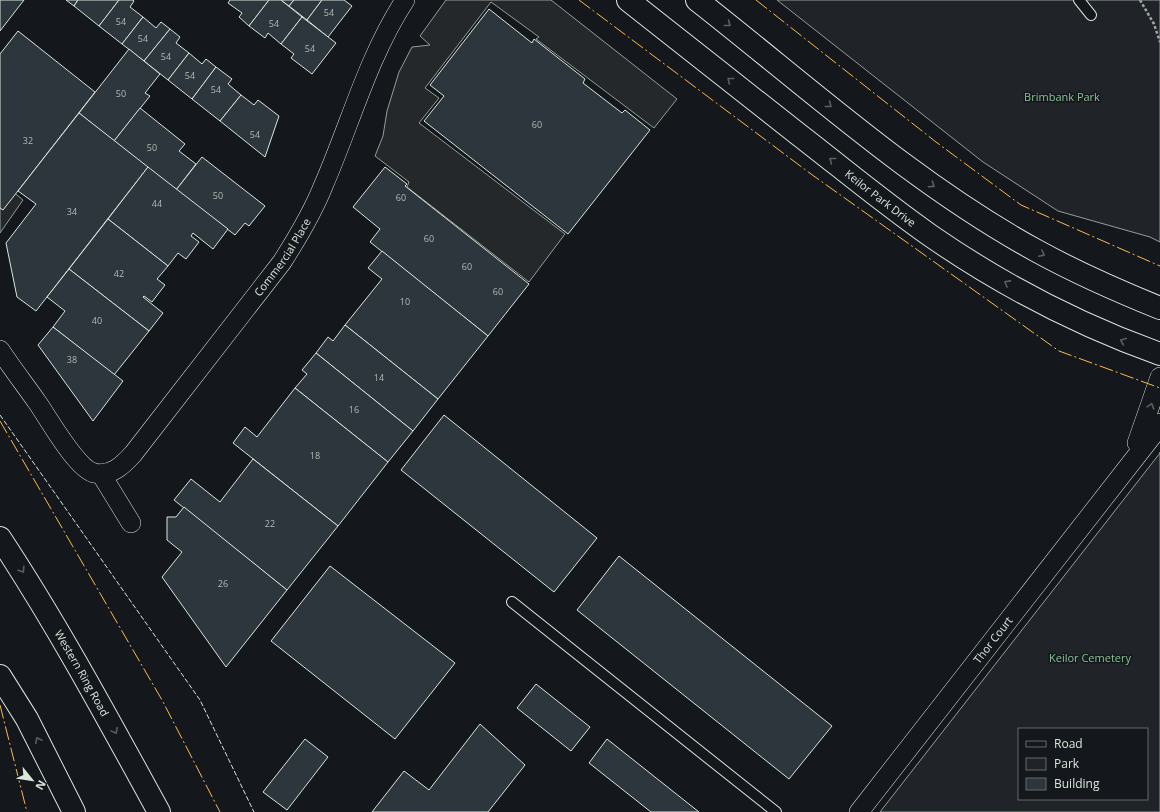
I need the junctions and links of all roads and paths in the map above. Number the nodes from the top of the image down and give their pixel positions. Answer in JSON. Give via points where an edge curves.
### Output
{"nodes":[{"id":1,"x":405,"y":0,"type":"edge"},
{"id":2,"x":628,"y":0,"type":"edge"},
{"id":3,"x":697,"y":0,"type":"edge"},
{"id":4,"x":1079,"y":0,"type":"edge"},
{"id":5,"x":1140,"y":0,"type":"edge"},
{"id":6,"x":1091,"y":15,"type":"dead end"},
{"id":7,"x":1160,"y":42,"type":"edge"},
{"id":8,"x":1160,"y":308,"type":"edge"},
{"id":9,"x":0,"y":350,"type":"edge"},
{"id":10,"x":1160,"y":354,"type":"edge"},
{"id":11,"x":1160,"y":377,"type":"edge"},
{"id":12,"x":1160,"y":422,"type":"edge"},
{"id":13,"x":1127,"y":468,"type":"junction"},
{"id":14,"x":101,"y":474,"type":"junction"},
{"id":15,"x":131,"y":522,"type":"dead end"},
{"id":16,"x":0,"y":538,"type":"edge"},
{"id":17,"x":512,"y":602,"type":"dead end"},
{"id":18,"x":0,"y":676,"type":"edge"},
{"id":19,"x":74,"y":812,"type":"edge"},
{"id":20,"x":159,"y":812,"type":"edge"},
{"id":21,"x":776,"y":812,"type":"edge"},
{"id":22,"x":859,"y":812,"type":"edge"}],
"edges":[{"from":1,"to":14,"type":"street","name":"Commercial Place","via":[[378,46],[314,207],[282,262],[134,454],[122,466]]},
{"from":10,"to":2,"type":"main road","name":"Keilor Park Drive","one_way":true,"via":[[1126,342],[1060,312],[994,276],[932,236]]},
{"from":3,"to":8,"type":"main road","one_way":true,"via":[[917,174],[973,212],[1036,251],[1100,283]]},
{"from":4,"to":6,"type":"lane"},
{"from":5,"to":7,"type":"path","via":[[1154,24]]},
{"from":9,"to":14,"type":"street","via":[[73,455],[88,470]]},
{"from":13,"to":11,"type":"street","name":"Thor Court","one_way":true},
{"from":12,"to":13,"type":"street","name":"Thor Court"},
{"from":13,"to":22,"type":"street","name":"Thor Court"},
{"from":14,"to":15,"type":"street"},
{"from":16,"to":20,"type":"main road","name":"Western Ring Road","one_way":true,"via":[[40,599]]},
{"from":17,"to":21,"type":"lane"},
{"from":19,"to":18,"type":"main road","one_way":true,"via":[[27,719]]}]}
